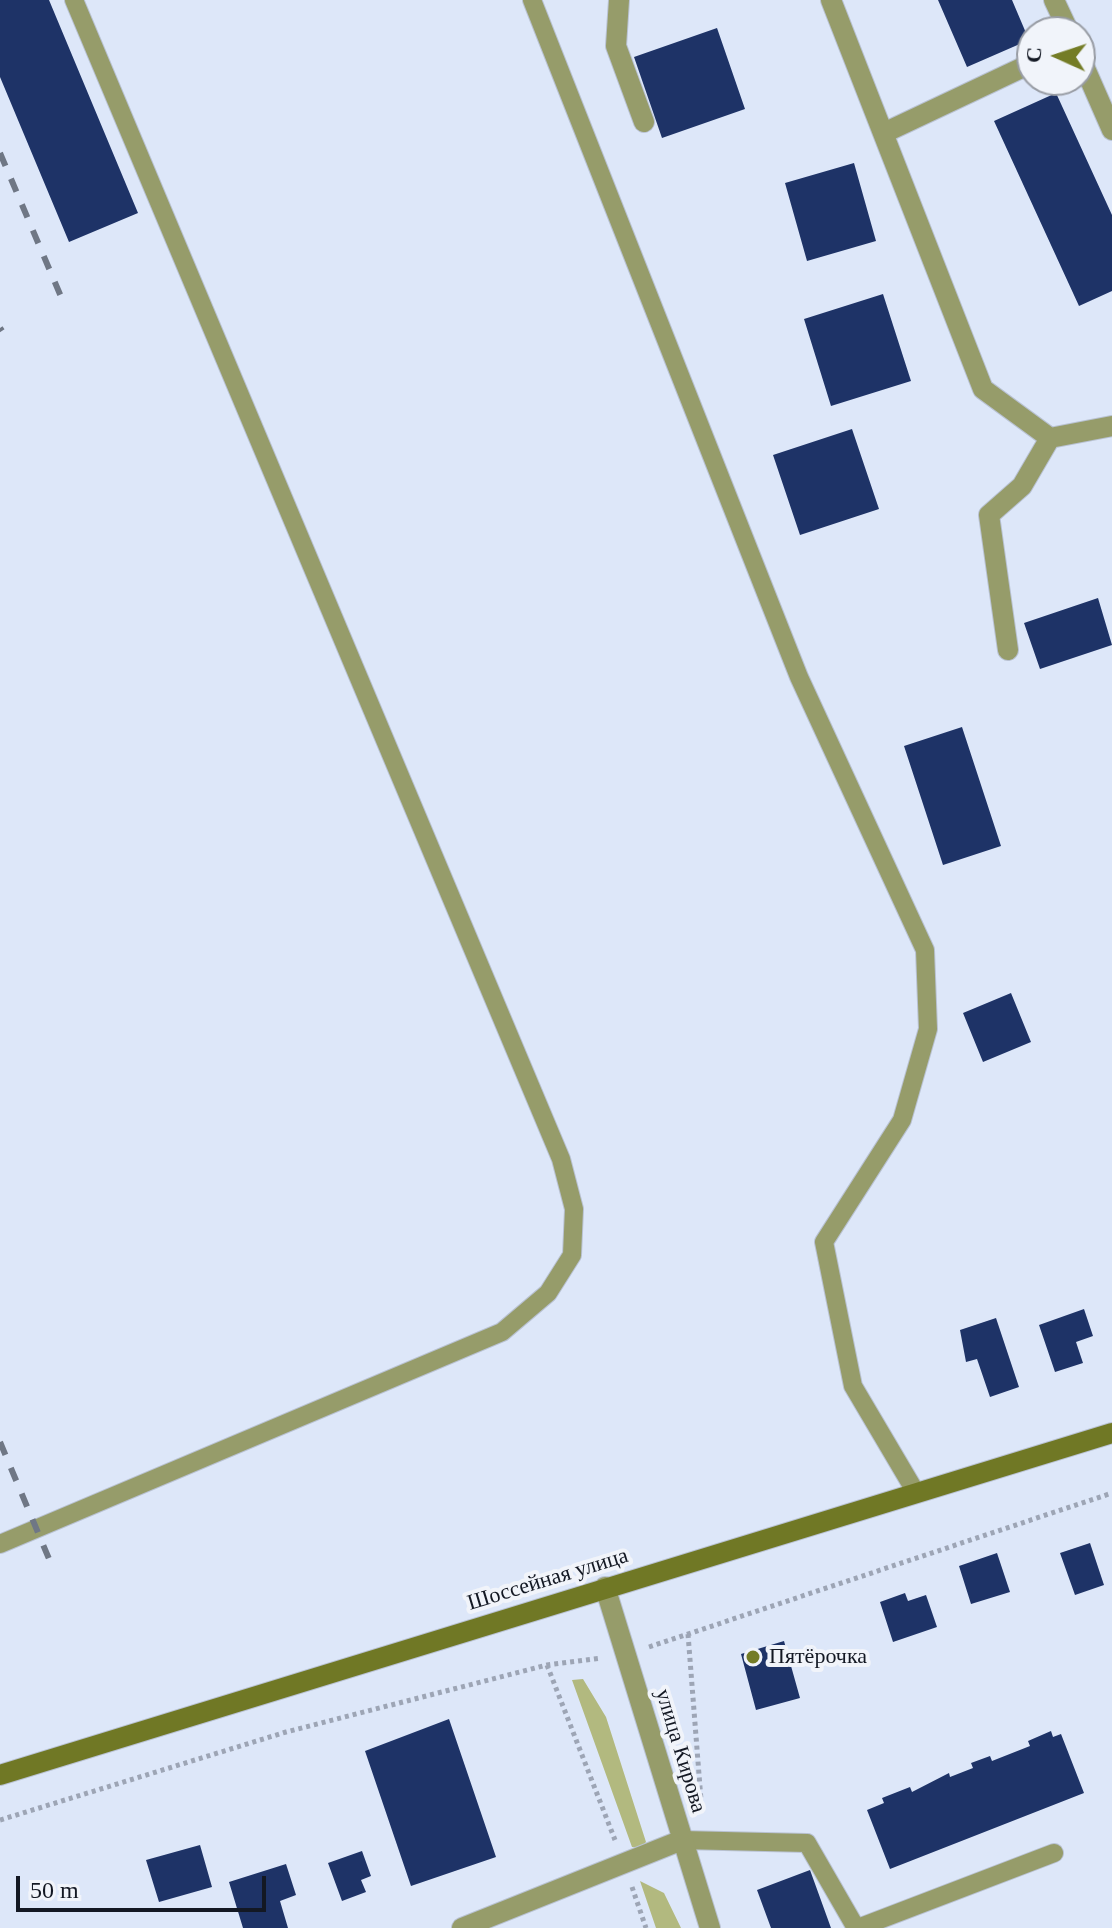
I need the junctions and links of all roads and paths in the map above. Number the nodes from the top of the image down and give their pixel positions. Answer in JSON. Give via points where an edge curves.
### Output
{"nodes":[{"id":1,"x":74,"y":0,"type":"edge"},
{"id":2,"x":532,"y":0,"type":"edge"},
{"id":3,"x":619,"y":0,"type":"edge"},
{"id":4,"x":831,"y":0,"type":"edge"},
{"id":5,"x":1016,"y":71,"type":"edge"},
{"id":6,"x":1096,"y":94,"type":"edge"},
{"id":7,"x":644,"y":122,"type":"dead end"},
{"id":8,"x":1112,"y":130,"type":"edge"},
{"id":9,"x":886,"y":132,"type":"junction"},
{"id":10,"x":1112,"y":426,"type":"edge"},
{"id":11,"x":1050,"y":438,"type":"junction"},
{"id":12,"x":1008,"y":650,"type":"dead end"},
{"id":13,"x":1112,"y":1433,"type":"edge"},
{"id":14,"x":915,"y":1491,"type":"junction"},
{"id":15,"x":1112,"y":1493,"type":"edge"},
{"id":16,"x":0,"y":1544,"type":"edge"},
{"id":17,"x":605,"y":1587,"type":"junction"},
{"id":18,"x":688,"y":1634,"type":"junction"},
{"id":19,"x":626,"y":1655,"type":"junction"},
{"id":20,"x":547,"y":1665,"type":"junction"},
{"id":21,"x":0,"y":1775,"type":"edge"},
{"id":22,"x":0,"y":1820,"type":"edge"},
{"id":23,"x":682,"y":1840,"type":"junction"},
{"id":24,"x":705,"y":1841,"type":"junction"},
{"id":25,"x":1054,"y":1853,"type":"dead end"},
{"id":26,"x":623,"y":1863,"type":"junction"},
{"id":27,"x":462,"y":1928,"type":"edge"},
{"id":28,"x":646,"y":1928,"type":"edge"},
{"id":29,"x":710,"y":1928,"type":"edge"},
{"id":30,"x":857,"y":1928,"type":"edge"}],
"edges":[{"from":1,"to":16,"type":"lane","via":[[561,1159],[574,1209],[572,1255],[548,1293],[502,1332]]},
{"from":2,"to":14,"type":"lane","via":[[799,677],[925,950],[928,1029],[902,1120],[824,1242],[853,1386]]},
{"from":3,"to":7,"type":"street","via":[[616,46]]},
{"from":4,"to":9,"type":"street"},
{"from":5,"to":9,"type":"street"},
{"from":6,"to":8,"type":"street"},
{"from":9,"to":11,"type":"street","via":[[983,389]]},
{"from":10,"to":11,"type":"street"},
{"from":11,"to":12,"type":"street","via":[[1022,486],[989,515]]},
{"from":13,"to":14,"type":"main road","name":"Шоссейная улица"},
{"from":14,"to":17,"type":"main road","name":"Шоссейная улица"},
{"from":15,"to":18,"type":"path"},
{"from":17,"to":19,"type":"street","name":"улица Кирова"},
{"from":17,"to":21,"type":"main road","name":"Шоссейная улица"},
{"from":18,"to":19,"type":"path"},
{"from":18,"to":24,"type":"path"},
{"from":19,"to":20,"type":"path"},
{"from":19,"to":23,"type":"street","name":"улица Кирова"},
{"from":20,"to":22,"type":"path","via":[[286,1732]]},
{"from":20,"to":26,"type":"path"},
{"from":23,"to":24,"type":"lane"},
{"from":23,"to":26,"type":"street"},
{"from":23,"to":29,"type":"street","name":"улица Кирова"},
{"from":24,"to":30,"type":"lane","via":[[807,1843]]},
{"from":25,"to":30,"type":"lane"},
{"from":26,"to":27,"type":"street"},
{"from":26,"to":28,"type":"path"}]}
